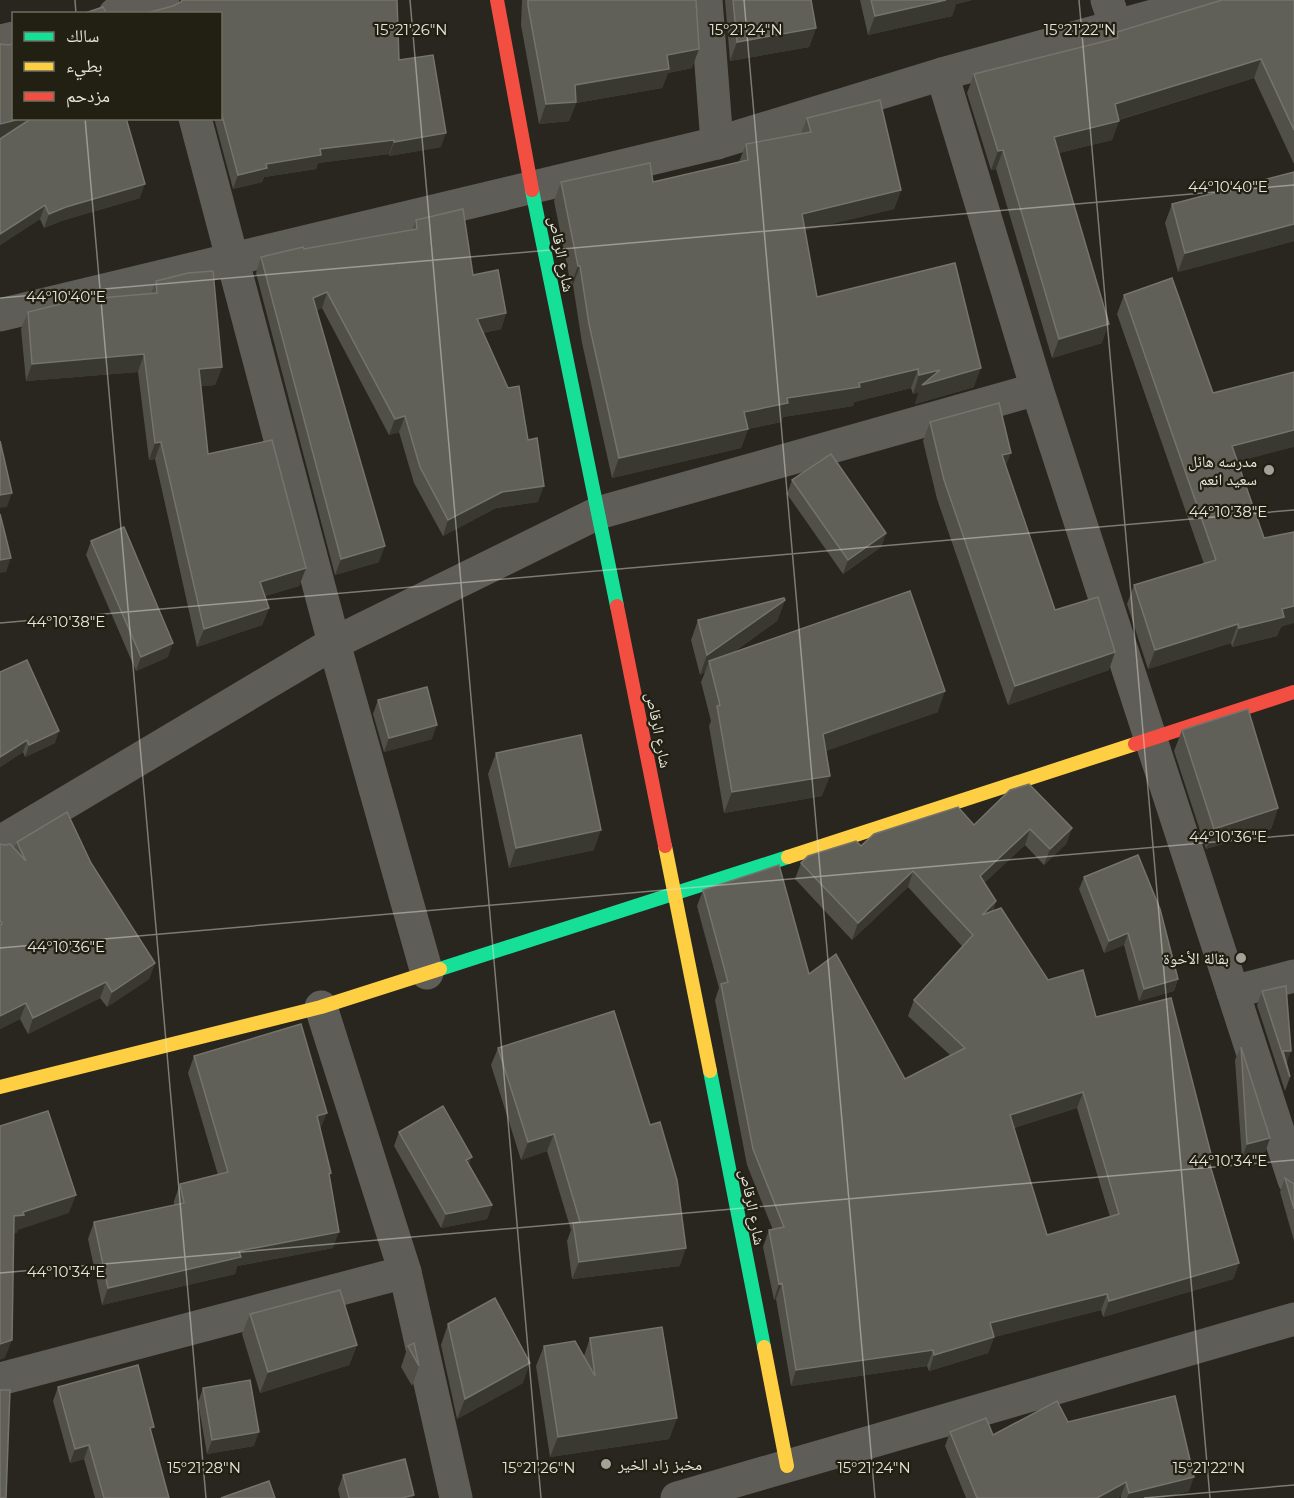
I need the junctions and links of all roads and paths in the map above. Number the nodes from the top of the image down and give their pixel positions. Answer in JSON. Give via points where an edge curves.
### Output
{"nodes":[{"id":1,"x":497,"y":0,"type":"edge"},
{"id":2,"x":706,"y":0,"type":"edge"},
{"id":3,"x":1211,"y":0,"type":"edge"},
{"id":4,"x":164,"y":5,"type":"edge"},
{"id":5,"x":126,"y":12,"type":"edge"},
{"id":6,"x":1111,"y":13,"type":"edge"},
{"id":7,"x":942,"y":74,"type":"junction"},
{"id":8,"x":196,"y":120,"type":"edge"},
{"id":9,"x":717,"y":143,"type":"junction"},
{"id":10,"x":532,"y":188,"type":"junction"},
{"id":11,"x":234,"y":260,"type":"junction"},
{"id":12,"x":0,"y":315,"type":"edge"},
{"id":13,"x":1037,"y":389,"type":"junction"},
{"id":14,"x":598,"y":513,"type":"junction"},
{"id":15,"x":334,"y":643,"type":"junction"},
{"id":16,"x":1294,"y":692,"type":"edge"},
{"id":17,"x":1149,"y":738,"type":"junction"},
{"id":18,"x":0,"y":842,"type":"edge"},
{"id":19,"x":675,"y":894,"type":"junction"},
{"id":20,"x":427,"y":973,"type":"junction"},
{"id":21,"x":1294,"y":976,"type":"edge"},
{"id":22,"x":1233,"y":992,"type":"junction"},
{"id":23,"x":321,"y":1006,"type":"junction"},
{"id":24,"x":0,"y":1087,"type":"edge"},
{"id":25,"x":1294,"y":1180,"type":"edge"},
{"id":26,"x":405,"y":1272,"type":"junction"},
{"id":27,"x":1294,"y":1319,"type":"edge"},
{"id":28,"x":0,"y":1379,"type":"edge"},
{"id":29,"x":788,"y":1466,"type":"junction"},
{"id":30,"x":456,"y":1498,"type":"edge"},
{"id":31,"x":677,"y":1498,"type":"edge"}],
"edges":[{"from":1,"to":10,"type":"street","name":"شارع الرقاص"},
{"from":2,"to":9,"type":"street"},
{"from":3,"to":6,"type":"street"},
{"from":4,"to":5,"type":"street"},
{"from":6,"to":7,"type":"street"},
{"from":7,"to":9,"type":"street"},
{"from":7,"to":13,"type":"street"},
{"from":8,"to":11,"type":"street"},
{"from":9,"to":10,"type":"street"},
{"from":10,"to":11,"type":"street"},
{"from":10,"to":14,"type":"street","name":"شارع الرقاص"},
{"from":11,"to":12,"type":"street"},
{"from":11,"to":15,"type":"street"},
{"from":13,"to":14,"type":"street"},
{"from":13,"to":17,"type":"street"},
{"from":14,"to":15,"type":"street"},
{"from":14,"to":19,"type":"street","name":"شارع الرقاص"},
{"from":15,"to":18,"type":"street"},
{"from":15,"to":20,"type":"street"},
{"from":16,"to":17,"type":"street"},
{"from":17,"to":19,"type":"street"},
{"from":17,"to":22,"type":"street"},
{"from":19,"to":20,"type":"street"},
{"from":19,"to":29,"type":"street","name":"شارع الرقاص"},
{"from":20,"to":23,"type":"street"},
{"from":21,"to":22,"type":"street"},
{"from":22,"to":25,"type":"street"},
{"from":23,"to":24,"type":"street"},
{"from":23,"to":26,"type":"street"},
{"from":26,"to":28,"type":"street"},
{"from":26,"to":30,"type":"street"},
{"from":27,"to":29,"type":"street"},
{"from":29,"to":31,"type":"street"}]}
